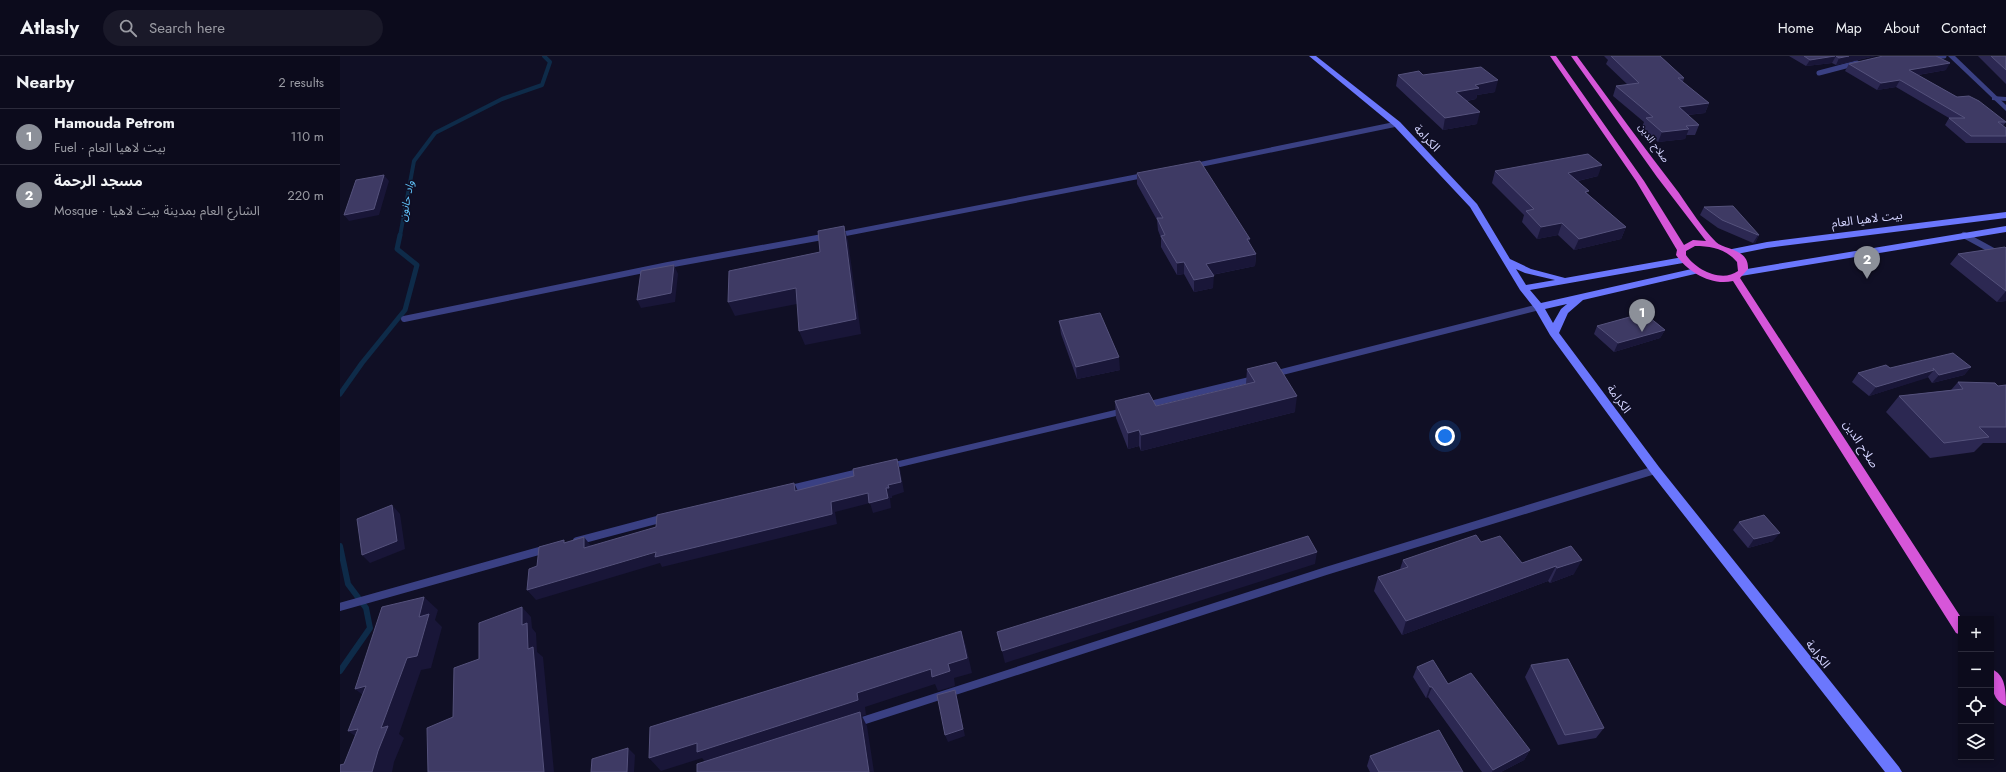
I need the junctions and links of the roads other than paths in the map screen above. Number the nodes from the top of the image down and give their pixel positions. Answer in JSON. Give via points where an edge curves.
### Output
{"nodes":[{"id":1,"x":1312,"y":56,"type":"edge"},
{"id":2,"x":1553,"y":56,"type":"edge"},
{"id":3,"x":1574,"y":56,"type":"edge"},
{"id":4,"x":1929,"y":56,"type":"edge"},
{"id":5,"x":1944,"y":56,"type":"edge"},
{"id":6,"x":1951,"y":56,"type":"edge"},
{"id":7,"x":1860,"y":62,"type":"edge"},
{"id":8,"x":1819,"y":73,"type":"dead end"},
{"id":9,"x":1995,"y":98,"type":"junction"},
{"id":10,"x":2006,"y":99,"type":"edge"},
{"id":11,"x":2006,"y":109,"type":"edge"},
{"id":12,"x":1397,"y":124,"type":"junction"},
{"id":13,"x":1190,"y":166,"type":"edge"},
{"id":14,"x":1151,"y":174,"type":"edge"},
{"id":15,"x":2006,"y":215,"type":"edge"},
{"id":16,"x":2006,"y":229,"type":"edge"},
{"id":17,"x":1964,"y":235,"type":"junction"},
{"id":18,"x":1713,"y":244,"type":"junction"},
{"id":19,"x":1682,"y":250,"type":"junction"},
{"id":20,"x":1732,"y":252,"type":"junction"},
{"id":21,"x":2006,"y":258,"type":"edge"},
{"id":22,"x":1683,"y":260,"type":"junction"},
{"id":23,"x":1507,"y":261,"type":"junction"},
{"id":24,"x":1696,"y":271,"type":"junction"},
{"id":25,"x":1738,"y":275,"type":"junction"},
{"id":26,"x":1567,"y":279,"type":"junction"},
{"id":27,"x":1523,"y":288,"type":"junction"},
{"id":28,"x":1583,"y":296,"type":"junction"},
{"id":29,"x":1539,"y":307,"type":"junction"},
{"id":30,"x":404,"y":319,"type":"dead end"},
{"id":31,"x":1554,"y":333,"type":"junction"},
{"id":32,"x":1655,"y":470,"type":"junction"},
{"id":33,"x":780,"y":491,"type":"edge"},
{"id":34,"x":673,"y":516,"type":"edge"},
{"id":35,"x":340,"y":607,"type":"edge"},
{"id":36,"x":1958,"y":624,"type":"edge"},
{"id":37,"x":1994,"y":680,"type":"edge"},
{"id":38,"x":2006,"y":699,"type":"edge"},
{"id":39,"x":847,"y":725,"type":"edge"},
{"id":40,"x":1894,"y":772,"type":"edge"}],
"edges":[{"from":1,"to":12,"type":"main road","name":"الكرامة"},
{"from":2,"to":19,"type":"highway","via":[[1640,181]]},
{"from":3,"to":18,"type":"highway","name":"صلاح الدين"},
{"from":4,"to":5,"type":"lane"},
{"from":6,"to":9,"type":"street"},
{"from":7,"to":8,"type":"lane"},
{"from":9,"to":10,"type":"street"},
{"from":9,"to":11,"type":"street"},
{"from":12,"to":13,"type":"lane"},
{"from":12,"to":23,"type":"main road","name":"الكرامة","via":[[1474,206]]},
{"from":14,"to":30,"type":"lane","via":[[929,218],[668,265]]},
{"from":15,"to":20,"type":"main road","name":"بيت لاهيا العام","via":[[1767,245]]},
{"from":16,"to":17,"type":"main road"},
{"from":17,"to":21,"type":"lane"},
{"from":17,"to":25,"type":"main road"},
{"from":18,"to":19,"type":"highway","via":[[1693,243]]},
{"from":18,"to":20,"type":"highway"},
{"from":19,"to":22,"type":"highway"},
{"from":20,"to":25,"type":"highway","name":"صلاح الدين","via":[[1743,263],[1744,269]]},
{"from":22,"to":24,"type":"highway"},
{"from":22,"to":26,"type":"main road"},
{"from":23,"to":26,"type":"main road","via":[[1528,271]]},
{"from":23,"to":27,"type":"main road","name":"الكرامة"},
{"from":24,"to":25,"type":"highway","via":[[1716,278]]},
{"from":24,"to":28,"type":"main road"},
{"from":25,"to":36,"type":"highway","name":"صلاح الدين"},
{"from":26,"to":27,"type":"main road"},
{"from":27,"to":29,"type":"main road","name":"الكرامة"},
{"from":28,"to":29,"type":"main road"},
{"from":28,"to":31,"type":"main road","via":[[1564,311]]},
{"from":29,"to":31,"type":"main road","name":"الكرامة"},
{"from":29,"to":33,"type":"lane","via":[[1136,408]]},
{"from":31,"to":32,"type":"main road","name":"الكرامة"},
{"from":32,"to":39,"type":"lane","via":[[1318,574]]},
{"from":32,"to":40,"type":"main road","name":"الكرامة"},
{"from":34,"to":35,"type":"lane"},
{"from":37,"to":38,"type":"highway"}]}
